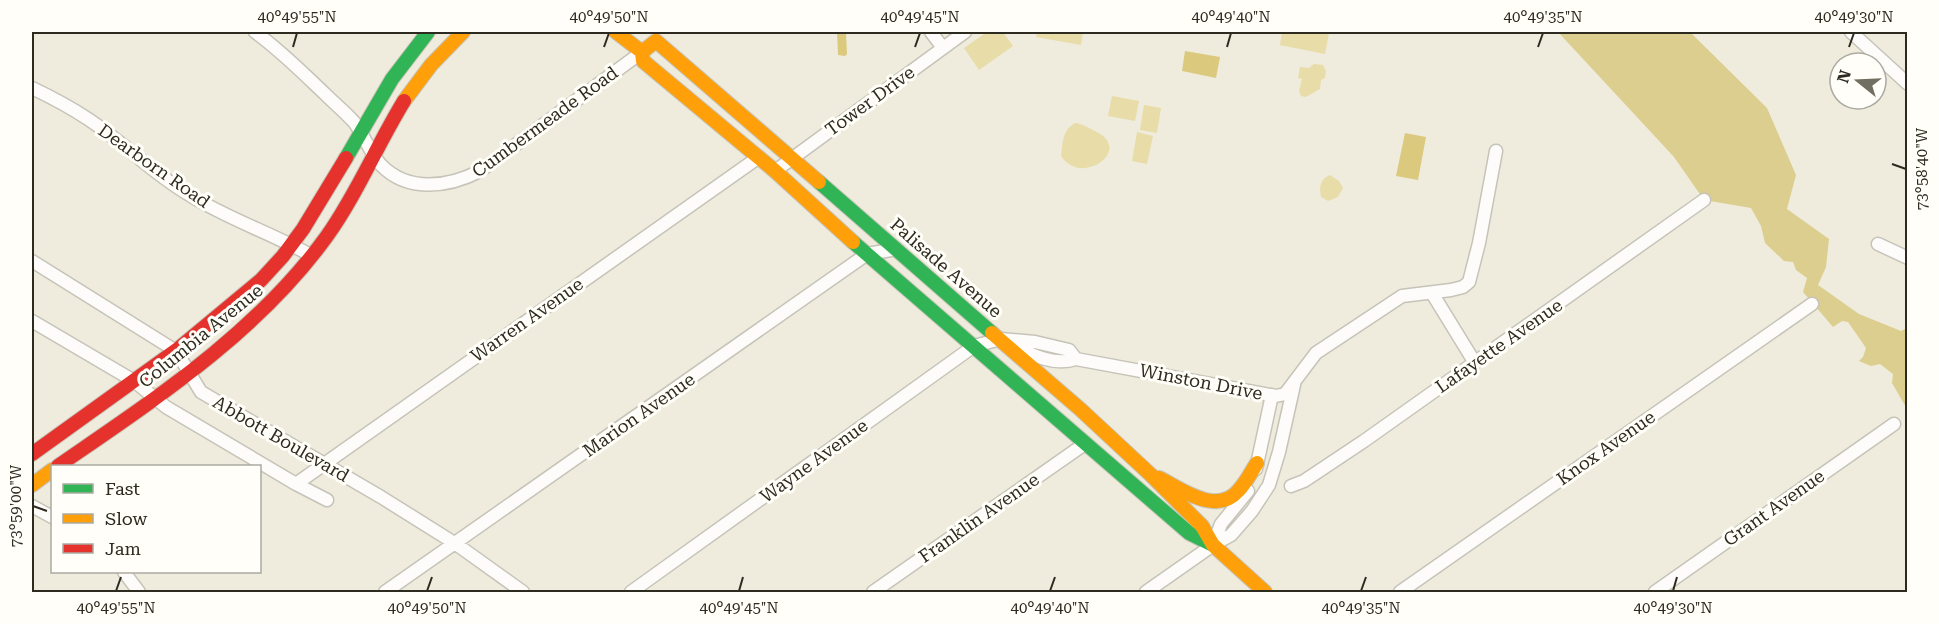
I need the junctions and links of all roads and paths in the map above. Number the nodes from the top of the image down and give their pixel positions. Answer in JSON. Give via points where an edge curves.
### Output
{"nodes":[{"id":1,"x":255,"y":32,"type":"edge"},
{"id":2,"x":428,"y":32,"type":"edge"},
{"id":3,"x":462,"y":32,"type":"edge"},
{"id":4,"x":616,"y":32,"type":"edge"},
{"id":5,"x":931,"y":32,"type":"edge"},
{"id":6,"x":965,"y":32,"type":"edge"},
{"id":7,"x":1851,"y":32,"type":"edge"},
{"id":8,"x":943,"y":48,"type":"junction"},
{"id":9,"x":642,"y":52,"type":"junction"},
{"id":10,"x":1908,"y":84,"type":"edge"},
{"id":11,"x":32,"y":88,"type":"edge"},
{"id":12,"x":360,"y":133,"type":"junction"},
{"id":13,"x":1496,"y":151,"type":"dead end"},
{"id":14,"x":375,"y":156,"type":"junction"},
{"id":15,"x":759,"y":157,"type":"junction"},
{"id":16,"x":792,"y":160,"type":"junction"},
{"id":17,"x":775,"y":171,"type":"junction"},
{"id":18,"x":1704,"y":200,"type":"dead end"},
{"id":19,"x":1878,"y":244,"type":"dead end"},
{"id":20,"x":292,"y":245,"type":"junction"},
{"id":21,"x":897,"y":249,"type":"junction"},
{"id":22,"x":867,"y":254,"type":"junction"},
{"id":23,"x":312,"y":256,"type":"junction"},
{"id":24,"x":1908,"y":258,"type":"edge"},
{"id":25,"x":32,"y":261,"type":"edge"},
{"id":26,"x":1432,"y":293,"type":"junction"},
{"id":27,"x":1812,"y":304,"type":"dead end"},
{"id":28,"x":32,"y":321,"type":"edge"},
{"id":29,"x":1001,"y":339,"type":"junction"},
{"id":30,"x":974,"y":346,"type":"junction"},
{"id":31,"x":176,"y":351,"type":"junction"},
{"id":32,"x":1475,"y":363,"type":"junction"},
{"id":33,"x":188,"y":372,"type":"junction"},
{"id":34,"x":1295,"y":379,"type":"junction"},
{"id":35,"x":134,"y":381,"type":"junction"},
{"id":36,"x":1272,"y":395,"type":"junction"},
{"id":37,"x":155,"y":399,"type":"junction"},
{"id":38,"x":1894,"y":424,"type":"dead end"},
{"id":39,"x":1086,"y":443,"type":"junction"},
{"id":40,"x":32,"y":454,"type":"edge"},
{"id":41,"x":1257,"y":463,"type":"junction"},
{"id":42,"x":323,"y":464,"type":"junction"},
{"id":43,"x":59,"y":465,"type":"edge"},
{"id":44,"x":51,"y":471,"type":"edge"},
{"id":45,"x":1147,"y":471,"type":"junction"},
{"id":46,"x":296,"y":484,"type":"junction"},
{"id":47,"x":32,"y":485,"type":"edge"},
{"id":48,"x":1291,"y":486,"type":"dead end"},
{"id":49,"x":327,"y":500,"type":"dead end"},
{"id":50,"x":32,"y":506,"type":"edge"},
{"id":51,"x":51,"y":516,"type":"edge"},
{"id":52,"x":456,"y":544,"type":"junction"},
{"id":53,"x":1213,"y":545,"type":"junction"},
{"id":54,"x":125,"y":573,"type":"edge"},
{"id":55,"x":139,"y":592,"type":"edge"},
{"id":56,"x":385,"y":592,"type":"edge"},
{"id":57,"x":524,"y":592,"type":"edge"},
{"id":58,"x":631,"y":592,"type":"edge"},
{"id":59,"x":873,"y":592,"type":"edge"},
{"id":60,"x":1146,"y":592,"type":"edge"},
{"id":61,"x":1265,"y":592,"type":"edge"},
{"id":62,"x":1400,"y":592,"type":"edge"},
{"id":63,"x":1655,"y":592,"type":"edge"}],
"edges":[{"from":1,"to":12,"type":"street","name":"Cumbermeade Road","via":[[286,57]]},
{"from":2,"to":12,"type":"main road","name":"Columbia Avenue","via":[[387,86]]},
{"from":3,"to":14,"type":"main road","name":"Columbia Avenue","via":[[404,102]]},
{"from":4,"to":9,"type":"main road","name":"Palisade Avenue"},
{"from":5,"to":8,"type":"street"},
{"from":6,"to":8,"type":"street","name":"Tower Drive"},
{"from":7,"to":10,"type":"street"},
{"from":8,"to":16,"type":"street","name":"Tower Drive"},
{"from":9,"to":14,"type":"street","name":"Cumbermeade Road","via":[[465,179],[439,185],[414,183],[382,166]]},
{"from":9,"to":15,"type":"main road","name":"Palisade Avenue","via":[[643,61]]},
{"from":9,"to":16,"type":"main road","name":"Palisade Avenue","via":[[656,41]]},
{"from":11,"to":20,"type":"street","name":"Dearborn Road","via":[[89,120],[186,194]]},
{"from":12,"to":14,"type":"street","name":"Cumbermeade Road"},
{"from":12,"to":20,"type":"main road","name":"Columbia Avenue"},
{"from":13,"to":26,"type":"street","name":"Winston Drive","via":[[1469,282],[1463,287]]},
{"from":14,"to":23,"type":"main road","name":"Columbia Avenue"},
{"from":15,"to":17,"type":"main road","name":"Palisade Avenue"},
{"from":15,"to":42,"type":"street","name":"Warren Avenue"},
{"from":16,"to":17,"type":"street","name":"Tower Drive"},
{"from":16,"to":21,"type":"main road","name":"Palisade Avenue"},
{"from":17,"to":22,"type":"main road","name":"Palisade Avenue"},
{"from":18,"to":32,"type":"street","name":"Lafayette Avenue"},
{"from":19,"to":24,"type":"street"},
{"from":20,"to":23,"type":"street","name":"Dearborn Road"},
{"from":20,"to":31,"type":"main road","name":"Columbia Avenue","via":[[235,305]]},
{"from":21,"to":22,"type":"street","name":"Marion Avenue"},
{"from":21,"to":29,"type":"main road","name":"Palisade Avenue"},
{"from":22,"to":30,"type":"main road","name":"Palisade Avenue"},
{"from":22,"to":52,"type":"street","name":"Marion Avenue"},
{"from":23,"to":33,"type":"main road","name":"Columbia Avenue","via":[[266,308]]},
{"from":25,"to":31,"type":"street","name":"Abbott Boulevard"},
{"from":26,"to":32,"type":"street"},
{"from":26,"to":34,"type":"street","name":"Winston Drive","via":[[1402,297],[1316,353]]},
{"from":27,"to":62,"type":"street","name":"Knox Avenue"},
{"from":28,"to":35,"type":"street","name":"Abbott Boulevard"},
{"from":29,"to":30,"type":"street","name":"Wayne Avenue"},
{"from":29,"to":36,"type":"street","name":"Winston Drive","via":[[1035,357],[1066,363],[1076,359]]},
{"from":29,"to":45,"type":"main road","name":"Palisade Avenue"},
{"from":30,"to":39,"type":"main road","name":"Palisade Avenue"},
{"from":30,"to":58,"type":"street","name":"Wayne Avenue"},
{"from":31,"to":33,"type":"street","name":"Abbott Boulevard"},
{"from":31,"to":35,"type":"main road","name":"Columbia Avenue"},
{"from":32,"to":48,"type":"street","name":"Lafayette Avenue","via":[[1364,441]]},
{"from":33,"to":37,"type":"main road","name":"Columbia Avenue"},
{"from":33,"to":42,"type":"street","name":"Abbott Boulevard","via":[[201,392]]},
{"from":34,"to":36,"type":"street","name":"Winston Drive","via":[[1285,393]]},
{"from":34,"to":53,"type":"street","via":[[1269,485],[1231,535]]},
{"from":35,"to":37,"type":"street","name":"Abbott Boulevard"},
{"from":35,"to":40,"type":"main road","name":"Columbia Avenue"},
{"from":36,"to":41,"type":"street"},
{"from":37,"to":43,"type":"main road","name":"Columbia Avenue"},
{"from":37,"to":46,"type":"street","name":"Abbott Boulevard"},
{"from":38,"to":63,"type":"street","name":"Grant Avenue"},
{"from":39,"to":45,"type":"main road","via":[[1100,442],[1124,465]]},
{"from":39,"to":53,"type":"main road","name":"Palisade Avenue","via":[[1189,534]]},
{"from":39,"to":59,"type":"street","name":"Franklin Avenue"},
{"from":41,"to":45,"type":"main road","via":[[1237,493],[1213,503]]},
{"from":41,"to":53,"type":"street","via":[[1250,488],[1221,524]]},
{"from":42,"to":46,"type":"street","name":"Warren Avenue"},
{"from":42,"to":52,"type":"street","name":"Abbott Boulevard"},
{"from":44,"to":47,"type":"main road"},
{"from":45,"to":53,"type":"main road","name":"Palisade Avenue","via":[[1202,526]]},
{"from":46,"to":49,"type":"street","name":"Abbott Boulevard"},
{"from":50,"to":51,"type":"street"},
{"from":52,"to":56,"type":"street","name":"Marion Avenue"},
{"from":52,"to":57,"type":"street","name":"Abbott Boulevard"},
{"from":53,"to":60,"type":"street"},
{"from":53,"to":61,"type":"main road","name":"Palisade Avenue"},
{"from":54,"to":55,"type":"street"}]}
